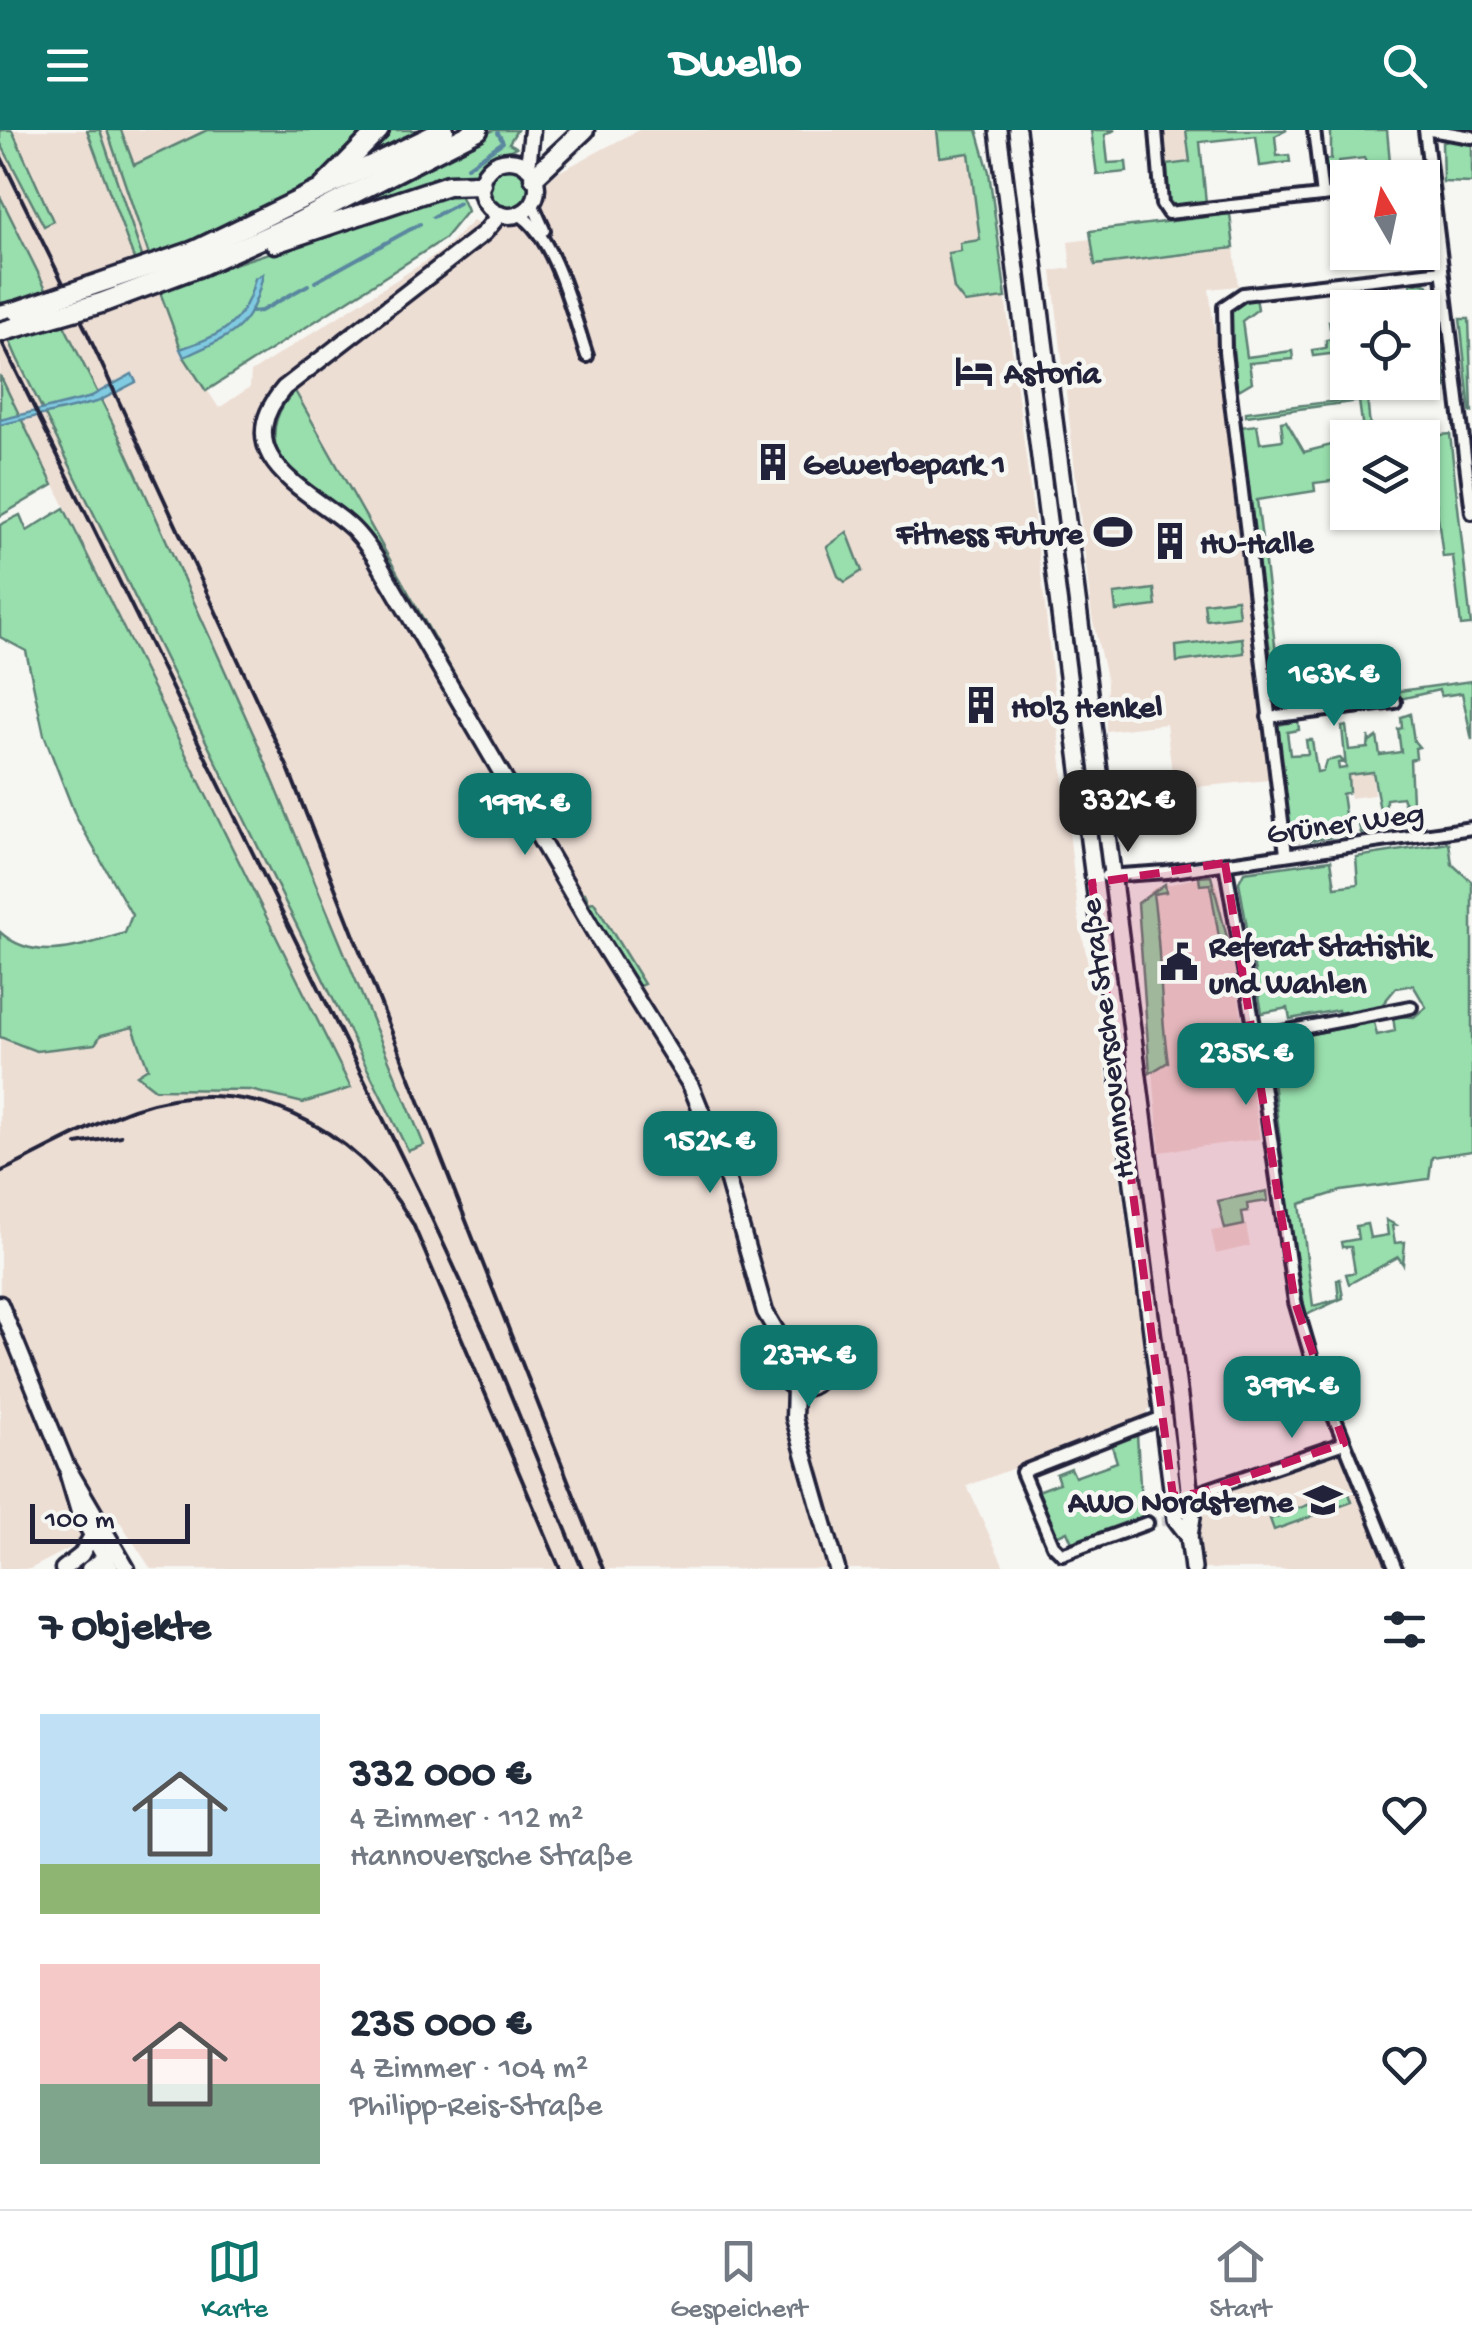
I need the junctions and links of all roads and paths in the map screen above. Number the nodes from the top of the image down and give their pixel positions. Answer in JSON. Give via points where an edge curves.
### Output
{"nodes":[{"id":1,"x":379,"y":130,"type":"edge"},
{"id":2,"x":444,"y":130,"type":"edge"},
{"id":3,"x":478,"y":130,"type":"edge"},
{"id":4,"x":530,"y":130,"type":"edge"},
{"id":5,"x":584,"y":130,"type":"edge"},
{"id":6,"x":998,"y":130,"type":"edge"},
{"id":7,"x":1018,"y":130,"type":"edge"},
{"id":8,"x":1156,"y":130,"type":"edge"},
{"id":9,"x":1314,"y":130,"type":"edge"},
{"id":10,"x":1427,"y":130,"type":"edge"},
{"id":11,"x":1472,"y":137,"type":"edge"},
{"id":12,"x":513,"y":160,"type":"junction"},
{"id":13,"x":1427,"y":160,"type":"edge"},
{"id":14,"x":531,"y":172,"type":"junction"},
{"id":15,"x":360,"y":174,"type":"junction"},
{"id":16,"x":481,"y":184,"type":"junction"},
{"id":17,"x":1330,"y":195,"type":"edge"},
{"id":18,"x":1322,"y":196,"type":"junction"},
{"id":19,"x":312,"y":197,"type":"junction"},
{"id":20,"x":532,"y":203,"type":"junction"},
{"id":21,"x":494,"y":210,"type":"junction"},
{"id":22,"x":518,"y":214,"type":"junction"},
{"id":23,"x":296,"y":224,"type":"junction"},
{"id":24,"x":231,"y":254,"type":"junction"},
{"id":25,"x":197,"y":259,"type":"junction"},
{"id":26,"x":552,"y":259,"type":"junction"},
{"id":27,"x":1440,"y":259,"type":"edge"},
{"id":28,"x":1442,"y":271,"type":"junction"},
{"id":29,"x":0,"y":316,"type":"edge"},
{"id":30,"x":0,"y":332,"type":"edge"},
{"id":31,"x":587,"y":356,"type":"dead end"},
{"id":32,"x":1472,"y":513,"type":"edge"},
{"id":33,"x":1394,"y":702,"type":"dead end"},
{"id":34,"x":1268,"y":717,"type":"junction"},
{"id":35,"x":1472,"y":828,"type":"edge"},
{"id":36,"x":1286,"y":854,"type":"junction"},
{"id":37,"x":1225,"y":862,"type":"junction"},
{"id":38,"x":1113,"y":878,"type":"junction"},
{"id":39,"x":1092,"y":880,"type":"junction"},
{"id":40,"x":1411,"y":1006,"type":"dead end"},
{"id":41,"x":1256,"y":1036,"type":"junction"},
{"id":42,"x":0,"y":1304,"type":"edge"},
{"id":43,"x":858,"y":1344,"type":"dead end"},
{"id":44,"x":786,"y":1348,"type":"junction"},
{"id":45,"x":824,"y":1357,"type":"junction"},
{"id":46,"x":795,"y":1388,"type":"junction"},
{"id":47,"x":1164,"y":1417,"type":"junction"},
{"id":48,"x":1344,"y":1443,"type":"junction"},
{"id":49,"x":1187,"y":1494,"type":"junction"},
{"id":50,"x":1147,"y":1523,"type":"tunnel mouth"},
{"id":51,"x":95,"y":1531,"type":"junction"},
{"id":52,"x":1189,"y":1536,"type":"junction"},
{"id":53,"x":110,"y":1560,"type":"edge"},
{"id":54,"x":63,"y":1569,"type":"edge"},
{"id":55,"x":89,"y":1569,"type":"edge"},
{"id":56,"x":127,"y":1569,"type":"edge"},
{"id":57,"x":837,"y":1569,"type":"edge"},
{"id":58,"x":1192,"y":1569,"type":"edge"},
{"id":59,"x":1396,"y":1569,"type":"edge"}],
"edges":[{"from":1,"to":19,"type":"highway"},
{"from":2,"to":15,"type":"highway"},
{"from":3,"to":23,"type":"highway"},
{"from":4,"to":12,"type":"street"},
{"from":4,"to":14,"type":"street"},
{"from":5,"to":14,"type":"highway"},
{"from":6,"to":39,"type":"main road","name":"Hannoversche Straße"},
{"from":7,"to":38,"type":"main road","name":"Hannoversche Straße"},
{"from":8,"to":18,"type":"street","via":[[1168,213]]},
{"from":9,"to":18,"type":"street"},
{"from":10,"to":11,"type":"street"},
{"from":10,"to":13,"type":"street"},
{"from":12,"to":14,"type":"street"},
{"from":12,"to":16,"type":"street","via":[[489,168]]},
{"from":14,"to":20,"type":"street"},
{"from":15,"to":19,"type":"highway"},
{"from":15,"to":23,"type":"highway"},
{"from":16,"to":21,"type":"street"},
{"from":16,"to":24,"type":"highway","via":[[448,184]]},
{"from":17,"to":18,"type":"street"},
{"from":19,"to":25,"type":"highway"},
{"from":20,"to":22,"type":"street"},
{"from":20,"to":26,"type":"street"},
{"from":21,"to":22,"type":"street"},
{"from":21,"to":44,"type":"street","via":[[474,241],[284,388],[268,417],[269,451],[288,481],[370,548],[683,1072],[720,1154],[765,1312]]},
{"from":22,"to":26,"type":"street","via":[[533,224]]},
{"from":23,"to":24,"type":"highway"},
{"from":24,"to":25,"type":"highway"},
{"from":25,"to":29,"type":"highway","bridge":true},
{"from":25,"to":30,"type":"highway","bridge":true,"via":[[102,304]]},
{"from":26,"to":31,"type":"street"},
{"from":27,"to":28,"type":"street"},
{"from":28,"to":32,"type":"street"},
{"from":28,"to":34,"type":"street","via":[[1243,294],[1224,307]]},
{"from":33,"to":34,"type":"street"},
{"from":34,"to":36,"type":"street"},
{"from":35,"to":36,"type":"street","name":"Grüner Weg"},
{"from":36,"to":37,"type":"street","name":"Grüner Weg"},
{"from":37,"to":38,"type":"street","name":"Grüner Weg"},
{"from":37,"to":41,"type":"street"},
{"from":38,"to":39,"type":"street","name":"Grüner Weg"},
{"from":38,"to":49,"type":"main road","name":"Hannoversche Straße"},
{"from":39,"to":47,"type":"main road","name":"Hannoversche Straße"},
{"from":40,"to":41,"type":"street"},
{"from":41,"to":48,"type":"street","via":[[1285,1248],[1306,1344]]},
{"from":42,"to":51,"type":"street"},
{"from":43,"to":45,"type":"street"},
{"from":44,"to":45,"type":"street","via":[[808,1343]]},
{"from":44,"to":46,"type":"street","via":[[780,1374]]},
{"from":45,"to":46,"type":"street","via":[[821,1379]]},
{"from":46,"to":57,"type":"street","via":[[794,1418]]},
{"from":47,"to":49,"type":"main road","name":"Hannoversche Straße"},
{"from":47,"to":50,"type":"street","via":[[1022,1472],[1062,1554]]},
{"from":48,"to":49,"type":"street"},
{"from":48,"to":59,"type":"street"},
{"from":49,"to":52,"type":"main road"},
{"from":49,"to":52,"type":"main road","via":[[1171,1520]]},
{"from":51,"to":53,"type":"street"},
{"from":51,"to":54,"type":"street"},
{"from":52,"to":58,"type":"main road"},
{"from":53,"to":55,"type":"street"},
{"from":53,"to":56,"type":"street"}]}
